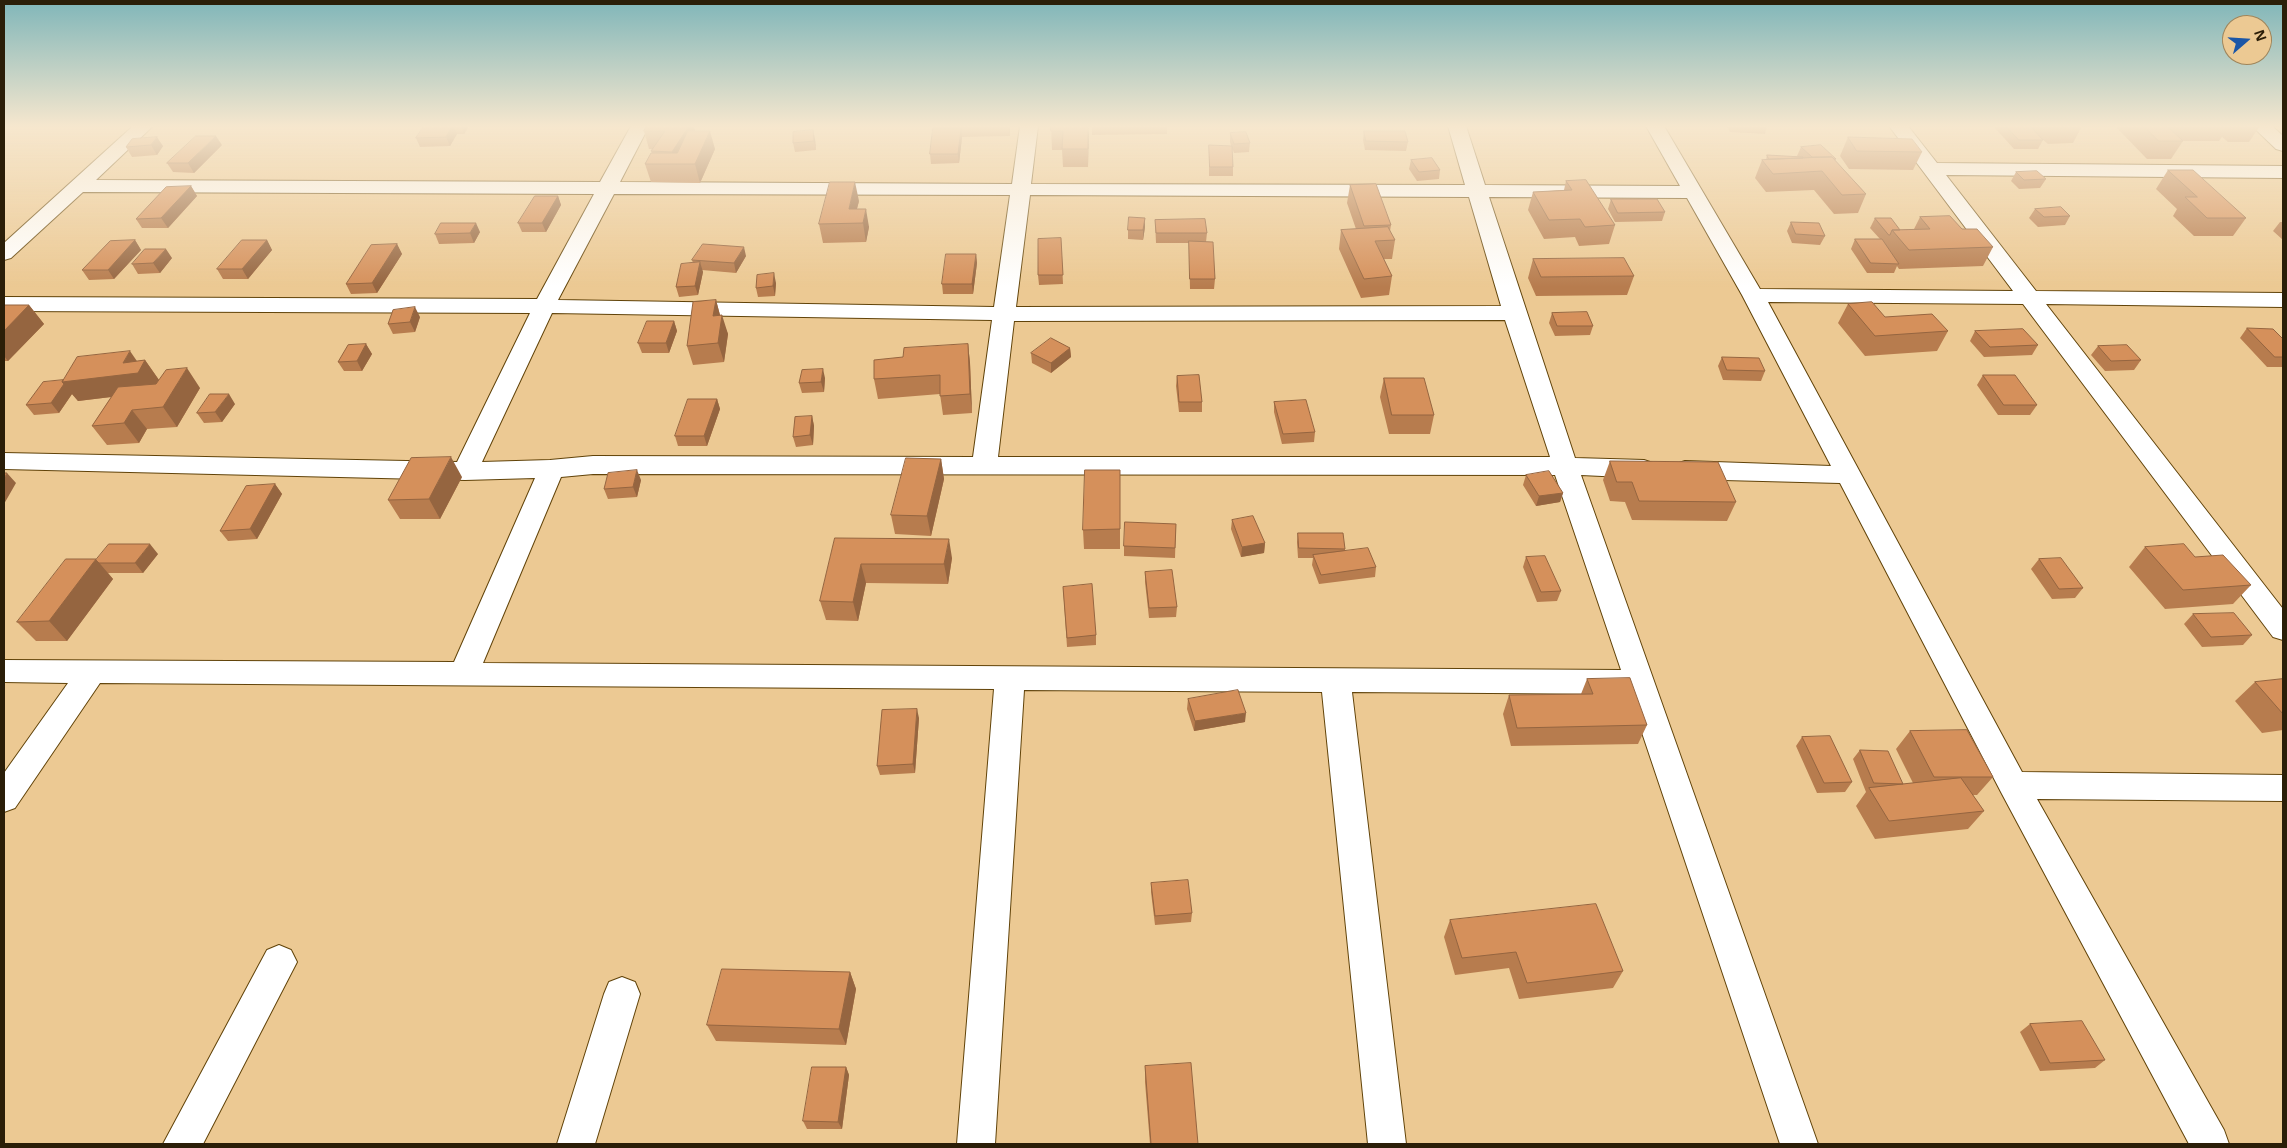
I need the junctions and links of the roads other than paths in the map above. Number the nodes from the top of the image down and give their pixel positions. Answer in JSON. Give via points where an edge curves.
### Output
{"nodes":[{"id":1,"x":86,"y":180,"type":"edge"},
{"id":2,"x":611,"y":180,"type":"edge"},
{"id":3,"x":1022,"y":180,"type":"edge"},
{"id":4,"x":1474,"y":180,"type":"edge"},
{"id":5,"x":1686,"y":180,"type":"edge"},
{"id":6,"x":1937,"y":180,"type":"edge"},
{"id":7,"x":79,"y":186,"type":"junction"},
{"id":8,"x":1021,"y":188,"type":"junction"},
{"id":9,"x":606,"y":189,"type":"junction"},
{"id":10,"x":1477,"y":190,"type":"junction"},
{"id":11,"x":1693,"y":192,"type":"junction"},
{"id":12,"x":4,"y":254,"type":"edge"},
{"id":13,"x":1754,"y":295,"type":"junction"},
{"id":14,"x":2027,"y":297,"type":"junction"},
{"id":15,"x":2283,"y":300,"type":"edge"},
{"id":16,"x":4,"y":304,"type":"edge"},
{"id":17,"x":544,"y":306,"type":"junction"},
{"id":18,"x":1004,"y":314,"type":"junction"},
{"id":19,"x":1514,"y":314,"type":"junction"},
{"id":20,"x":4,"y":461,"type":"edge"},
{"id":21,"x":984,"y":465,"type":"junction"},
{"id":22,"x":1565,"y":466,"type":"junction"},
{"id":23,"x":550,"y":468,"type":"junction"},
{"id":24,"x":465,"y":471,"type":"junction"},
{"id":25,"x":1848,"y":475,"type":"junction"},
{"id":26,"x":2283,"y":629,"type":"edge"},
{"id":27,"x":4,"y":672,"type":"edge"},
{"id":28,"x":92,"y":672,"type":"junction"},
{"id":29,"x":463,"y":675,"type":"junction"},
{"id":30,"x":1010,"y":678,"type":"junction"},
{"id":31,"x":1336,"y":680,"type":"junction"},
{"id":32,"x":1640,"y":682,"type":"junction"},
{"id":33,"x":2013,"y":785,"type":"junction"},
{"id":34,"x":2283,"y":788,"type":"edge"},
{"id":35,"x":4,"y":798,"type":"edge"},
{"id":36,"x":279,"y":962,"type":"dead end"},
{"id":37,"x":622,"y":994,"type":"dead end"},
{"id":38,"x":182,"y":1144,"type":"edge"},
{"id":39,"x":576,"y":1144,"type":"edge"},
{"id":40,"x":976,"y":1144,"type":"edge"},
{"id":41,"x":1387,"y":1144,"type":"edge"},
{"id":42,"x":1799,"y":1144,"type":"edge"},
{"id":43,"x":2210,"y":1144,"type":"edge"}],
"edges":[{"from":1,"to":7,"type":"street"},
{"from":2,"to":9,"type":"street"},
{"from":3,"to":8,"type":"street"},
{"from":4,"to":10,"type":"street"},
{"from":5,"to":11,"type":"street"},
{"from":6,"to":14,"type":"street"},
{"from":7,"to":9,"type":"street"},
{"from":7,"to":12,"type":"street"},
{"from":8,"to":9,"type":"street"},
{"from":8,"to":10,"type":"street"},
{"from":8,"to":18,"type":"street"},
{"from":9,"to":17,"type":"street"},
{"from":10,"to":11,"type":"street"},
{"from":10,"to":19,"type":"street"},
{"from":11,"to":13,"type":"street"},
{"from":13,"to":14,"type":"street"},
{"from":13,"to":25,"type":"street"},
{"from":14,"to":15,"type":"street"},
{"from":14,"to":26,"type":"street"},
{"from":16,"to":17,"type":"street"},
{"from":17,"to":18,"type":"street"},
{"from":17,"to":24,"type":"street"},
{"from":18,"to":19,"type":"street"},
{"from":18,"to":21,"type":"street"},
{"from":19,"to":22,"type":"street"},
{"from":20,"to":24,"type":"street"},
{"from":21,"to":22,"type":"street"},
{"from":21,"to":23,"type":"street","via":[[593,464]]},
{"from":22,"to":25,"type":"street"},
{"from":22,"to":32,"type":"street"},
{"from":23,"to":24,"type":"street"},
{"from":23,"to":29,"type":"street","via":[[547,483]]},
{"from":25,"to":33,"type":"street"},
{"from":27,"to":28,"type":"street"},
{"from":28,"to":29,"type":"street"},
{"from":28,"to":35,"type":"street"},
{"from":29,"to":30,"type":"street"},
{"from":30,"to":31,"type":"street"},
{"from":30,"to":40,"type":"street"},
{"from":31,"to":32,"type":"street"},
{"from":31,"to":41,"type":"street"},
{"from":32,"to":42,"type":"street"},
{"from":33,"to":34,"type":"street"},
{"from":33,"to":43,"type":"street"},
{"from":36,"to":38,"type":"street"},
{"from":37,"to":39,"type":"street"}]}
